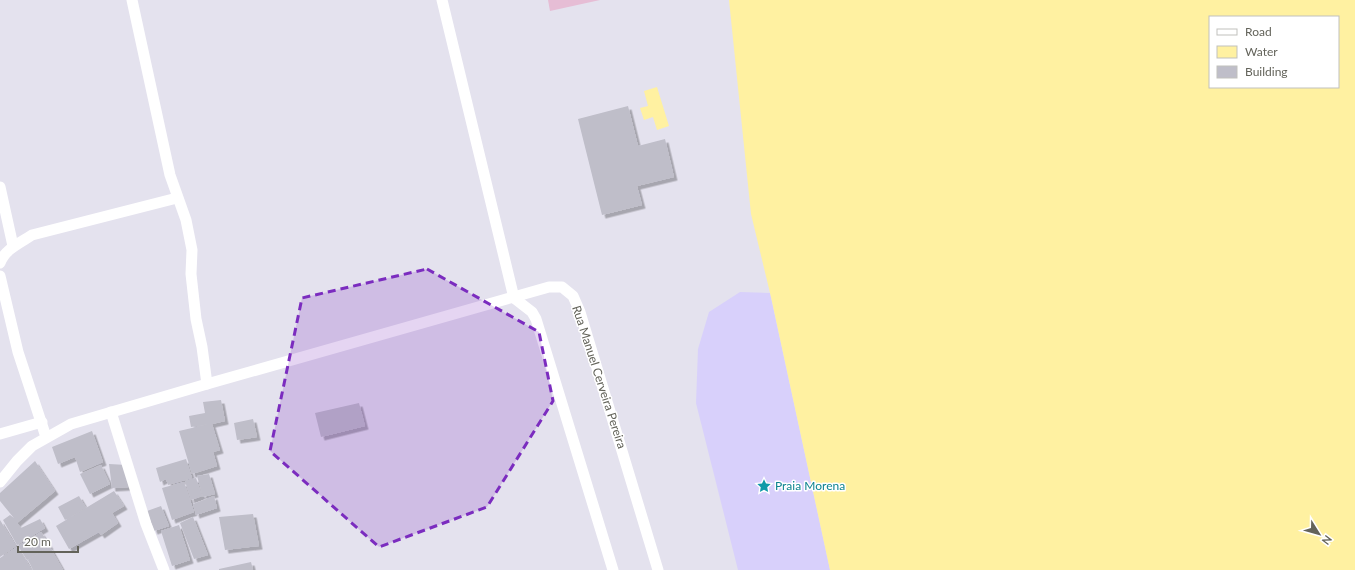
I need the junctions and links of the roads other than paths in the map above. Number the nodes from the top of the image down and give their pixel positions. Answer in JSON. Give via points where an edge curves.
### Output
{"nodes":[{"id":1,"x":132,"y":0,"type":"edge"},
{"id":2,"x":442,"y":0,"type":"edge"},
{"id":3,"x":0,"y":187,"type":"edge"},
{"id":4,"x":177,"y":198,"type":"junction"},
{"id":5,"x":13,"y":246,"type":"junction"},
{"id":6,"x":0,"y":263,"type":"edge"},
{"id":7,"x":0,"y":276,"type":"edge"},
{"id":8,"x":514,"y":298,"type":"junction"},
{"id":9,"x":207,"y":384,"type":"junction"},
{"id":10,"x":111,"y":412,"type":"junction"},
{"id":11,"x":42,"y":422,"type":"junction"},
{"id":12,"x":0,"y":434,"type":"edge"},
{"id":13,"x":46,"y":437,"type":"junction"},
{"id":14,"x":0,"y":482,"type":"edge"},
{"id":15,"x":164,"y":570,"type":"edge"},
{"id":16,"x":613,"y":570,"type":"edge"},
{"id":17,"x":658,"y":570,"type":"edge"}],
"edges":[{"from":1,"to":4,"type":"street"},
{"from":2,"to":8,"type":"street"},
{"from":3,"to":5,"type":"street"},
{"from":4,"to":5,"type":"street","via":[[32,235]]},
{"from":4,"to":9,"type":"street","via":[[186,220],[192,250],[191,274],[196,319]]},
{"from":5,"to":6,"type":"street","via":[[2,256]]},
{"from":7,"to":11,"type":"street","via":[[18,352]]},
{"from":8,"to":9,"type":"street","name":"Rua Manuel Cerveira Pereira"},
{"from":8,"to":16,"type":"street","via":[[532,312],[536,319]]},
{"from":8,"to":17,"type":"street","name":"Rua Manuel Cerveira Pereira","via":[[549,287],[562,287],[573,296]]},
{"from":9,"to":10,"type":"street","name":"Rua Manuel Cerveira Pereira"},
{"from":10,"to":13,"type":"street","name":"Rua Manuel Cerveira Pereira","via":[[71,424]]},
{"from":10,"to":15,"type":"street","via":[[146,524]]},
{"from":11,"to":12,"type":"street"},
{"from":11,"to":13,"type":"street"},
{"from":13,"to":14,"type":"street","name":"Rua Manuel Cerveira Pereira","via":[[32,446]]}]}
